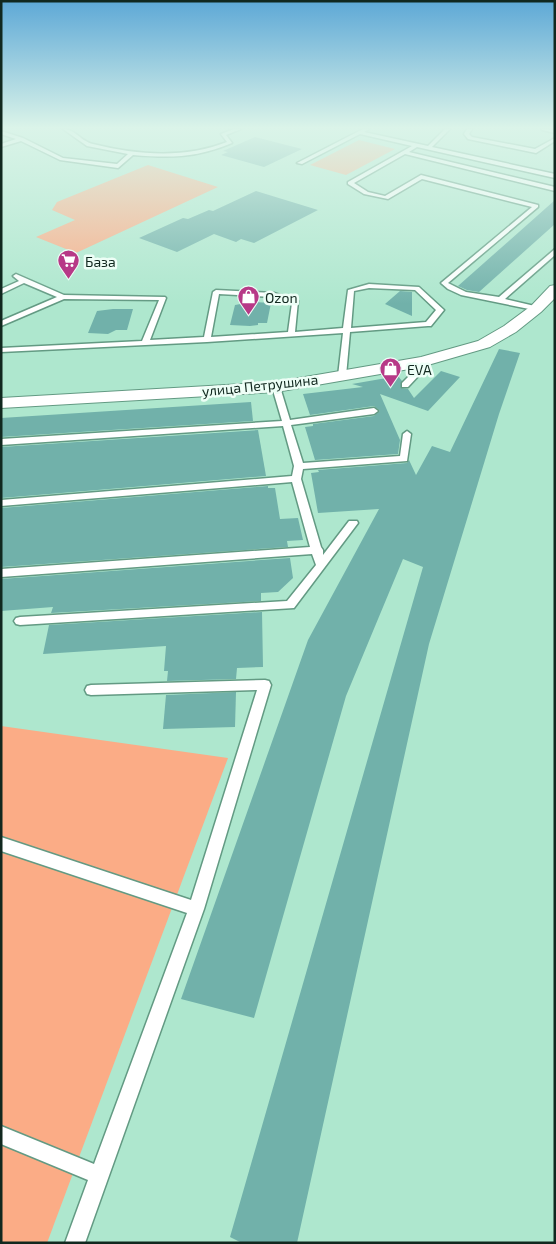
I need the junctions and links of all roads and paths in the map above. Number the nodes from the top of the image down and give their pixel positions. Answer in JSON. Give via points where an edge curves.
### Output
{"nodes":[{"id":1,"x":356,"y":187,"type":"edge"},
{"id":2,"x":404,"y":187,"type":"edge"},
{"id":3,"x":461,"y":187,"type":"edge"},
{"id":4,"x":547,"y":187,"type":"edge"},
{"id":5,"x":555,"y":189,"type":"edge"},
{"id":6,"x":555,"y":251,"type":"edge"},
{"id":7,"x":16,"y":276,"type":"dead end"},
{"id":8,"x":24,"y":281,"type":"junction"},
{"id":9,"x":555,"y":289,"type":"edge"},
{"id":10,"x":1,"y":292,"type":"edge"},
{"id":11,"x":63,"y":297,"type":"junction"},
{"id":12,"x":500,"y":300,"type":"junction"},
{"id":13,"x":536,"y":309,"type":"junction"},
{"id":14,"x":1,"y":324,"type":"edge"},
{"id":15,"x":346,"y":331,"type":"junction"},
{"id":16,"x":291,"y":335,"type":"junction"},
{"id":17,"x":207,"y":340,"type":"junction"},
{"id":18,"x":145,"y":343,"type":"junction"},
{"id":19,"x":1,"y":350,"type":"edge"},
{"id":20,"x":421,"y":362,"type":"junction"},
{"id":21,"x":342,"y":376,"type":"junction"},
{"id":22,"x":405,"y":385,"type":"dead end"},
{"id":23,"x":276,"y":387,"type":"junction"},
{"id":24,"x":1,"y":403,"type":"edge"},
{"id":25,"x":374,"y":410,"type":"dead end"},
{"id":26,"x":288,"y":423,"type":"junction"},
{"id":27,"x":406,"y":434,"type":"dead end"},
{"id":28,"x":1,"y":442,"type":"edge"},
{"id":29,"x":300,"y":466,"type":"junction"},
{"id":30,"x":296,"y":479,"type":"junction"},
{"id":31,"x":1,"y":503,"type":"edge"},
{"id":32,"x":353,"y":523,"type":"dead end"},
{"id":33,"x":318,"y":550,"type":"junction"},
{"id":34,"x":322,"y":566,"type":"junction"},
{"id":35,"x":1,"y":573,"type":"edge"},
{"id":36,"x":20,"y":621,"type":"dead end"},
{"id":37,"x":91,"y":690,"type":"dead end"},
{"id":38,"x":1,"y":844,"type":"edge"},
{"id":39,"x":196,"y":909,"type":"junction"},
{"id":40,"x":1,"y":1135,"type":"edge"},
{"id":41,"x":100,"y":1176,"type":"junction"},
{"id":42,"x":76,"y":1243,"type":"edge"}],
"edges":[{"from":1,"to":2,"type":"lane","via":[[386,198]]},
{"from":3,"to":12,"type":"lane","via":[[536,206],[444,283],[451,290],[470,296]]},
{"from":4,"to":5,"type":"lane"},
{"from":6,"to":12,"type":"lane"},
{"from":7,"to":8,"type":"lane"},
{"from":8,"to":10,"type":"lane"},
{"from":8,"to":11,"type":"lane"},
{"from":9,"to":13,"type":"street","name":"улица Петрушина"},
{"from":11,"to":14,"type":"lane"},
{"from":11,"to":18,"type":"lane","via":[[163,298]]},
{"from":12,"to":13,"type":"lane"},
{"from":13,"to":20,"type":"street","name":"улица Петрушина","via":[[510,329],[476,346]]},
{"from":15,"to":15,"type":"lane","via":[[428,324],[440,310],[417,288],[369,286],[351,290]]},
{"from":15,"to":16,"type":"lane"},
{"from":15,"to":21,"type":"lane"},
{"from":16,"to":17,"type":"lane"},
{"from":16,"to":17,"type":"lane","via":[[296,302],[274,295],[216,292]]},
{"from":17,"to":18,"type":"lane"},
{"from":18,"to":19,"type":"lane"},
{"from":20,"to":21,"type":"street","name":"улица Петрушина"},
{"from":20,"to":22,"type":"lane","via":[[420,371]]},
{"from":21,"to":23,"type":"street","name":"улица Петрушина"},
{"from":23,"to":24,"type":"street","name":"улица Петрушина"},
{"from":23,"to":26,"type":"lane"},
{"from":25,"to":26,"type":"lane"},
{"from":26,"to":28,"type":"lane"},
{"from":26,"to":29,"type":"lane"},
{"from":27,"to":29,"type":"lane","via":[[404,459]]},
{"from":29,"to":30,"type":"lane"},
{"from":30,"to":31,"type":"lane"},
{"from":30,"to":33,"type":"lane"},
{"from":32,"to":34,"type":"lane"},
{"from":33,"to":34,"type":"lane"},
{"from":33,"to":35,"type":"lane"},
{"from":34,"to":36,"type":"lane","via":[[290,605]]},
{"from":37,"to":39,"type":"lane","via":[[265,685]]},
{"from":38,"to":39,"type":"lane"},
{"from":39,"to":41,"type":"lane"},
{"from":40,"to":41,"type":"lane"},
{"from":41,"to":42,"type":"lane"}]}
